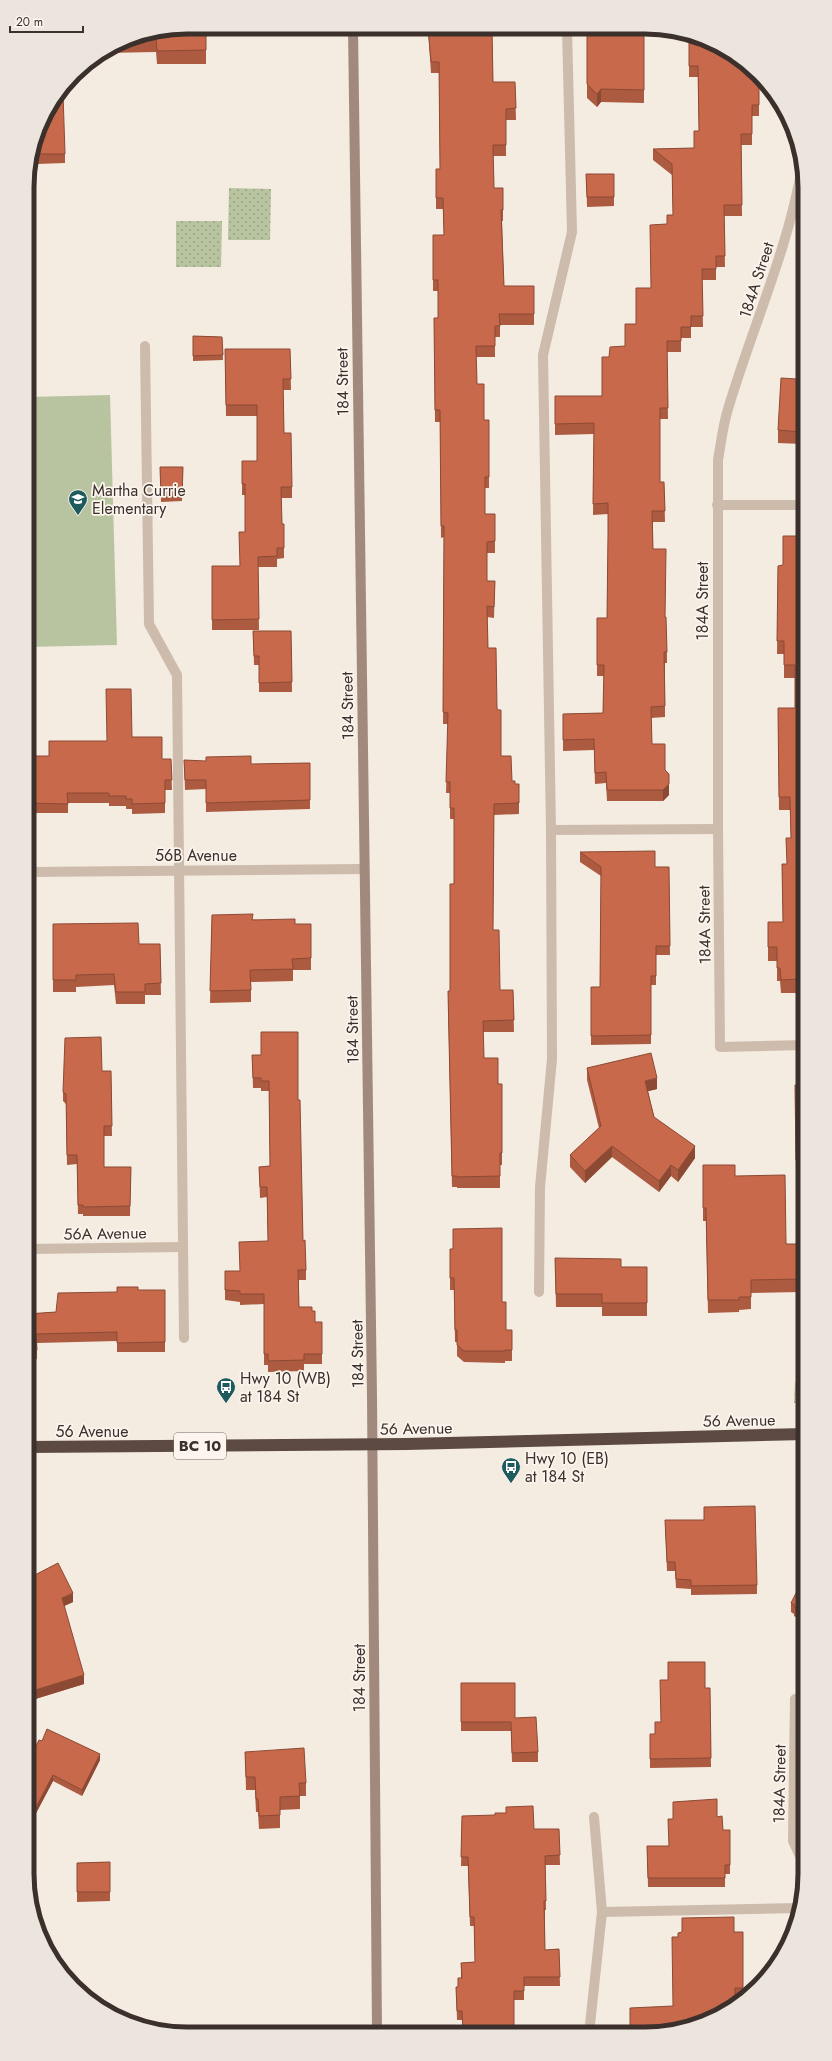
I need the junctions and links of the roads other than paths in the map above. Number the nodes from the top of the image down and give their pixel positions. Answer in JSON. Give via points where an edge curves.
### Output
{"nodes":[{"id":1,"x":353,"y":34,"type":"edge"},
{"id":2,"x":567,"y":34,"type":"edge"},
{"id":3,"x":798,"y":189,"type":"edge"},
{"id":4,"x":145,"y":346,"type":"dead end"},
{"id":5,"x":717,"y":505,"type":"junction"},
{"id":6,"x":798,"y":505,"type":"edge"},
{"id":7,"x":718,"y":829,"type":"junction"},
{"id":8,"x":552,"y":830,"type":"junction"},
{"id":9,"x":364,"y":869,"type":"junction"},
{"id":10,"x":178,"y":870,"type":"junction"},
{"id":11,"x":34,"y":872,"type":"edge"},
{"id":12,"x":798,"y":1046,"type":"edge"},
{"id":13,"x":183,"y":1247,"type":"junction"},
{"id":14,"x":34,"y":1249,"type":"edge"},
{"id":15,"x":539,"y":1292,"type":"dead end"},
{"id":16,"x":184,"y":1338,"type":"dead end"},
{"id":17,"x":798,"y":1434,"type":"edge"},
{"id":18,"x":372,"y":1444,"type":"junction"},
{"id":19,"x":34,"y":1447,"type":"edge"},
{"id":20,"x":795,"y":1699,"type":"dead end"},
{"id":21,"x":594,"y":1818,"type":"dead end"},
{"id":22,"x":798,"y":1852,"type":"edge"},
{"id":23,"x":794,"y":1908,"type":"edge"},
{"id":24,"x":602,"y":1912,"type":"junction"},
{"id":25,"x":377,"y":2027,"type":"edge"},
{"id":26,"x":590,"y":2027,"type":"edge"}],
"edges":[{"from":1,"to":9,"type":"main road","name":"184 Street"},
{"from":2,"to":8,"type":"street","via":[[572,232],[543,355]]},
{"from":3,"to":5,"type":"street","name":"184A Street","via":[[780,254],[727,410],[718,460]]},
{"from":4,"to":10,"type":"street","via":[[150,624],[177,675]]},
{"from":5,"to":6,"type":"street"},
{"from":5,"to":7,"type":"street","name":"184A Street"},
{"from":7,"to":8,"type":"street"},
{"from":7,"to":12,"type":"street","name":"184A Street","via":[[720,1047]]},
{"from":8,"to":15,"type":"street","via":[[552,1059],[540,1187]]},
{"from":9,"to":10,"type":"street","name":"56B Avenue"},
{"from":9,"to":18,"type":"main road","name":"184 Street"},
{"from":10,"to":11,"type":"street","name":"56B Avenue"},
{"from":10,"to":13,"type":"street"},
{"from":13,"to":14,"type":"street","name":"56A Avenue"},
{"from":13,"to":16,"type":"street"},
{"from":17,"to":18,"type":"highway","name":"56 Avenue","number":"BC 10"},
{"from":18,"to":19,"type":"highway","name":"56 Avenue","number":"BC 10"},
{"from":18,"to":25,"type":"main road","name":"184 Street"},
{"from":20,"to":22,"type":"street","name":"184A Street","via":[[793,1842]]},
{"from":21,"to":24,"type":"street"},
{"from":23,"to":24,"type":"street"},
{"from":24,"to":26,"type":"street"}]}
